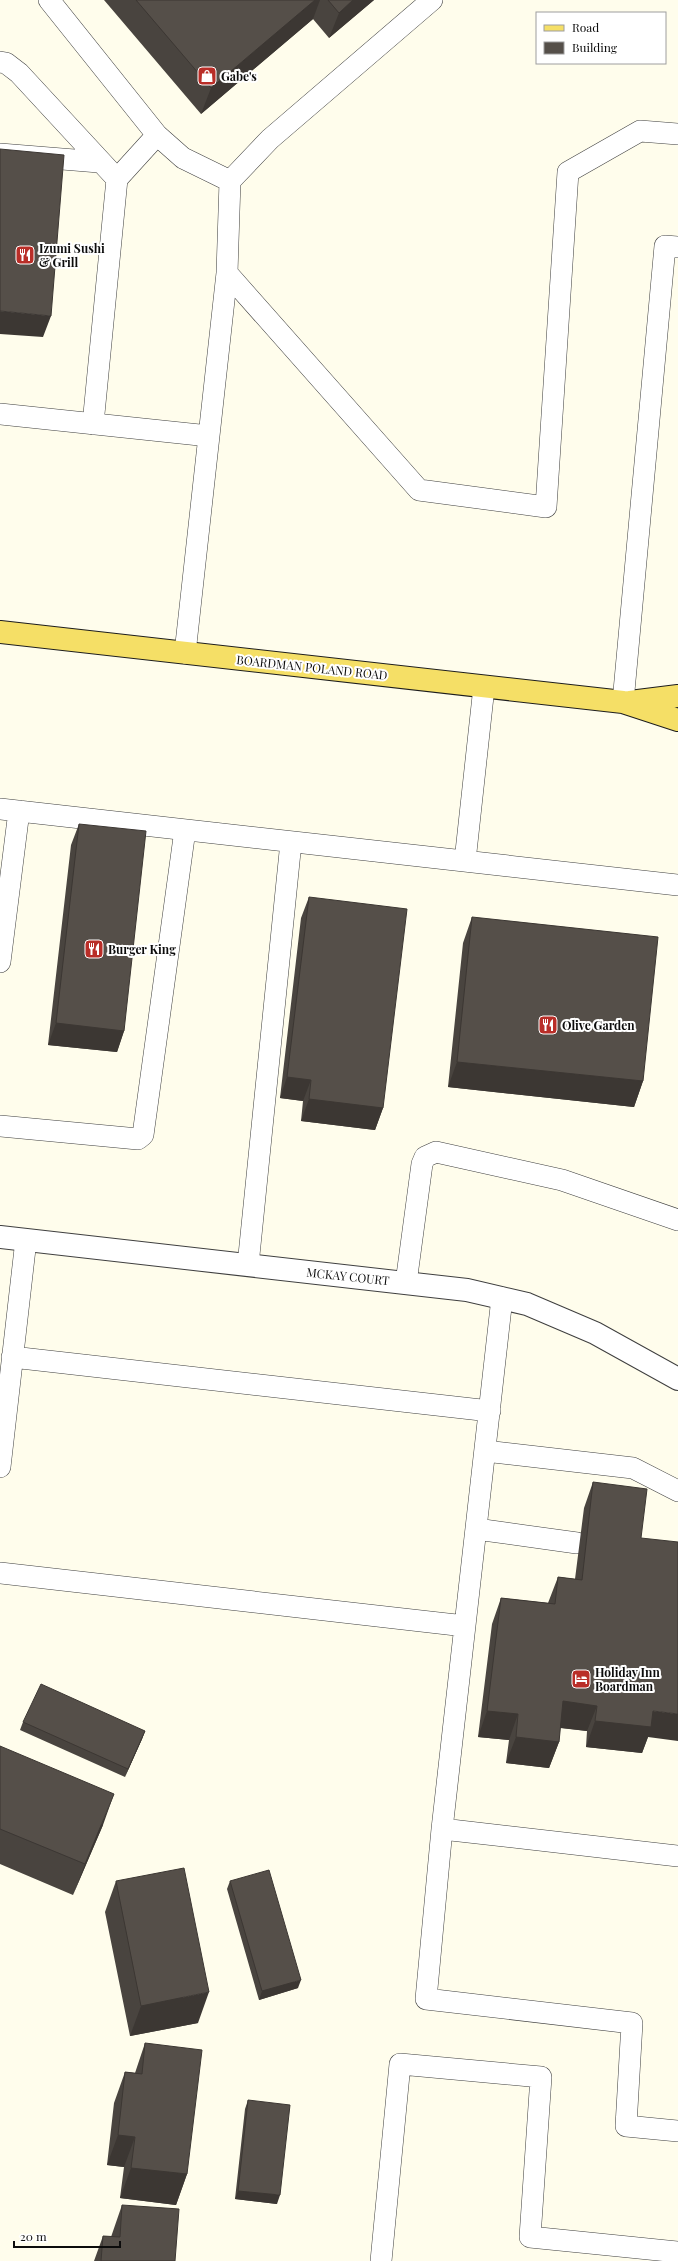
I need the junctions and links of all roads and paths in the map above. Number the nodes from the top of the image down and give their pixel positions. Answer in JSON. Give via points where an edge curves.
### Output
{"nodes":[{"id":1,"x":49,"y":0,"type":"edge"},
{"id":2,"x":432,"y":0,"type":"edge"},
{"id":3,"x":0,"y":62,"type":"edge"},
{"id":4,"x":678,"y":134,"type":"edge"},
{"id":5,"x":157,"y":135,"type":"junction"},
{"id":6,"x":0,"y":154,"type":"edge"},
{"id":7,"x":99,"y":162,"type":"junction"},
{"id":8,"x":117,"y":179,"type":"junction"},
{"id":9,"x":230,"y":181,"type":"junction"},
{"id":10,"x":678,"y":247,"type":"edge"},
{"id":11,"x":227,"y":274,"type":"junction"},
{"id":12,"x":0,"y":414,"type":"edge"},
{"id":13,"x":93,"y":424,"type":"junction"},
{"id":14,"x":209,"y":436,"type":"junction"},
{"id":15,"x":0,"y":632,"type":"edge"},
{"id":16,"x":186,"y":653,"type":"junction"},
{"id":17,"x":484,"y":687,"type":"junction"},
{"id":18,"x":678,"y":696,"type":"edge"},
{"id":19,"x":623,"y":702,"type":"junction"},
{"id":20,"x":678,"y":720,"type":"edge"},
{"id":21,"x":10,"y":810,"type":"edge"},
{"id":22,"x":185,"y":830,"type":"junction"},
{"id":23,"x":291,"y":842,"type":"junction"},
{"id":24,"x":465,"y":861,"type":"junction"},
{"id":25,"x":678,"y":885,"type":"edge"},
{"id":26,"x":0,"y":962,"type":"edge"},
{"id":27,"x":0,"y":1126,"type":"edge"},
{"id":28,"x":678,"y":1220,"type":"edge"},
{"id":29,"x":0,"y":1237,"type":"edge"},
{"id":30,"x":26,"y":1240,"type":"junction"},
{"id":31,"x":248,"y":1265,"type":"junction"},
{"id":32,"x":406,"y":1283,"type":"junction"},
{"id":33,"x":502,"y":1298,"type":"junction"},
{"id":34,"x":12,"y":1357,"type":"junction"},
{"id":35,"x":678,"y":1380,"type":"edge"},
{"id":36,"x":490,"y":1411,"type":"junction"},
{"id":37,"x":485,"y":1451,"type":"junction"},
{"id":38,"x":0,"y":1467,"type":"edge"},
{"id":39,"x":678,"y":1491,"type":"edge"},
{"id":40,"x":476,"y":1529,"type":"junction"},
{"id":41,"x":577,"y":1543,"type":"dead end"},
{"id":42,"x":0,"y":1573,"type":"edge"},
{"id":43,"x":465,"y":1626,"type":"junction"},
{"id":44,"x":442,"y":1829,"type":"junction"},
{"id":45,"x":678,"y":1856,"type":"edge"},
{"id":46,"x":678,"y":2131,"type":"edge"},
{"id":47,"x":678,"y":2252,"type":"edge"},
{"id":48,"x":381,"y":2261,"type":"edge"}],
"edges":[{"from":1,"to":5,"type":"lane"},
{"from":2,"to":9,"type":"lane","via":[[270,139]]},
{"from":3,"to":7,"type":"lane","via":[[6,63],[19,73]]},
{"from":4,"to":11,"type":"lane","via":[[640,131],[568,172],[546,507],[419,490]]},
{"from":5,"to":8,"type":"lane"},
{"from":5,"to":9,"type":"lane","via":[[184,158]]},
{"from":6,"to":7,"type":"lane"},
{"from":7,"to":8,"type":"lane"},
{"from":8,"to":13,"type":"lane"},
{"from":9,"to":11,"type":"lane"},
{"from":10,"to":19,"type":"lane","via":[[665,246]]},
{"from":11,"to":14,"type":"lane"},
{"from":12,"to":13,"type":"lane"},
{"from":13,"to":14,"type":"lane"},
{"from":14,"to":16,"type":"lane"},
{"from":15,"to":16,"type":"main road","name":"BOARDMAN POLAND ROAD"},
{"from":16,"to":17,"type":"main road","name":"BOARDMAN POLAND ROAD"},
{"from":17,"to":19,"type":"main road","name":"BOARDMAN POLAND ROAD"},
{"from":17,"to":24,"type":"lane"},
{"from":18,"to":19,"type":"main road","name":"BOARDMAN POLAND ROAD"},
{"from":19,"to":20,"type":"main road","name":"BOARDMAN POLAND ROAD"},
{"from":21,"to":22,"type":"lane"},
{"from":21,"to":26,"type":"lane"},
{"from":22,"to":23,"type":"lane"},
{"from":22,"to":27,"type":"lane","via":[[143,1135],[138,1139]]},
{"from":23,"to":24,"type":"lane"},
{"from":23,"to":31,"type":"lane"},
{"from":24,"to":25,"type":"lane"},
{"from":28,"to":32,"type":"lane","via":[[562,1180],[436,1152],[425,1157],[422,1164]]},
{"from":29,"to":30,"type":"street","name":"MCKAY COURT"},
{"from":30,"to":31,"type":"street","name":"MCKAY COURT"},
{"from":30,"to":34,"type":"lane"},
{"from":31,"to":32,"type":"street","name":"MCKAY COURT"},
{"from":32,"to":33,"type":"street","name":"MCKAY COURT","via":[[467,1290]]},
{"from":33,"to":35,"type":"street","name":"MCKAY COURT","via":[[527,1304],[595,1333]]},
{"from":33,"to":36,"type":"lane"},
{"from":34,"to":36,"type":"lane"},
{"from":34,"to":38,"type":"lane"},
{"from":36,"to":37,"type":"lane"},
{"from":37,"to":39,"type":"lane","via":[[632,1468]]},
{"from":37,"to":40,"type":"lane"},
{"from":40,"to":41,"type":"lane"},
{"from":40,"to":43,"type":"lane"},
{"from":42,"to":43,"type":"lane"},
{"from":43,"to":44,"type":"lane"},
{"from":44,"to":45,"type":"lane"},
{"from":44,"to":46,"type":"lane","via":[[426,1999],[632,2024],[626,2126]]},
{"from":47,"to":48,"type":"lane","via":[[530,2237],[541,2077],[400,2064]]}]}
